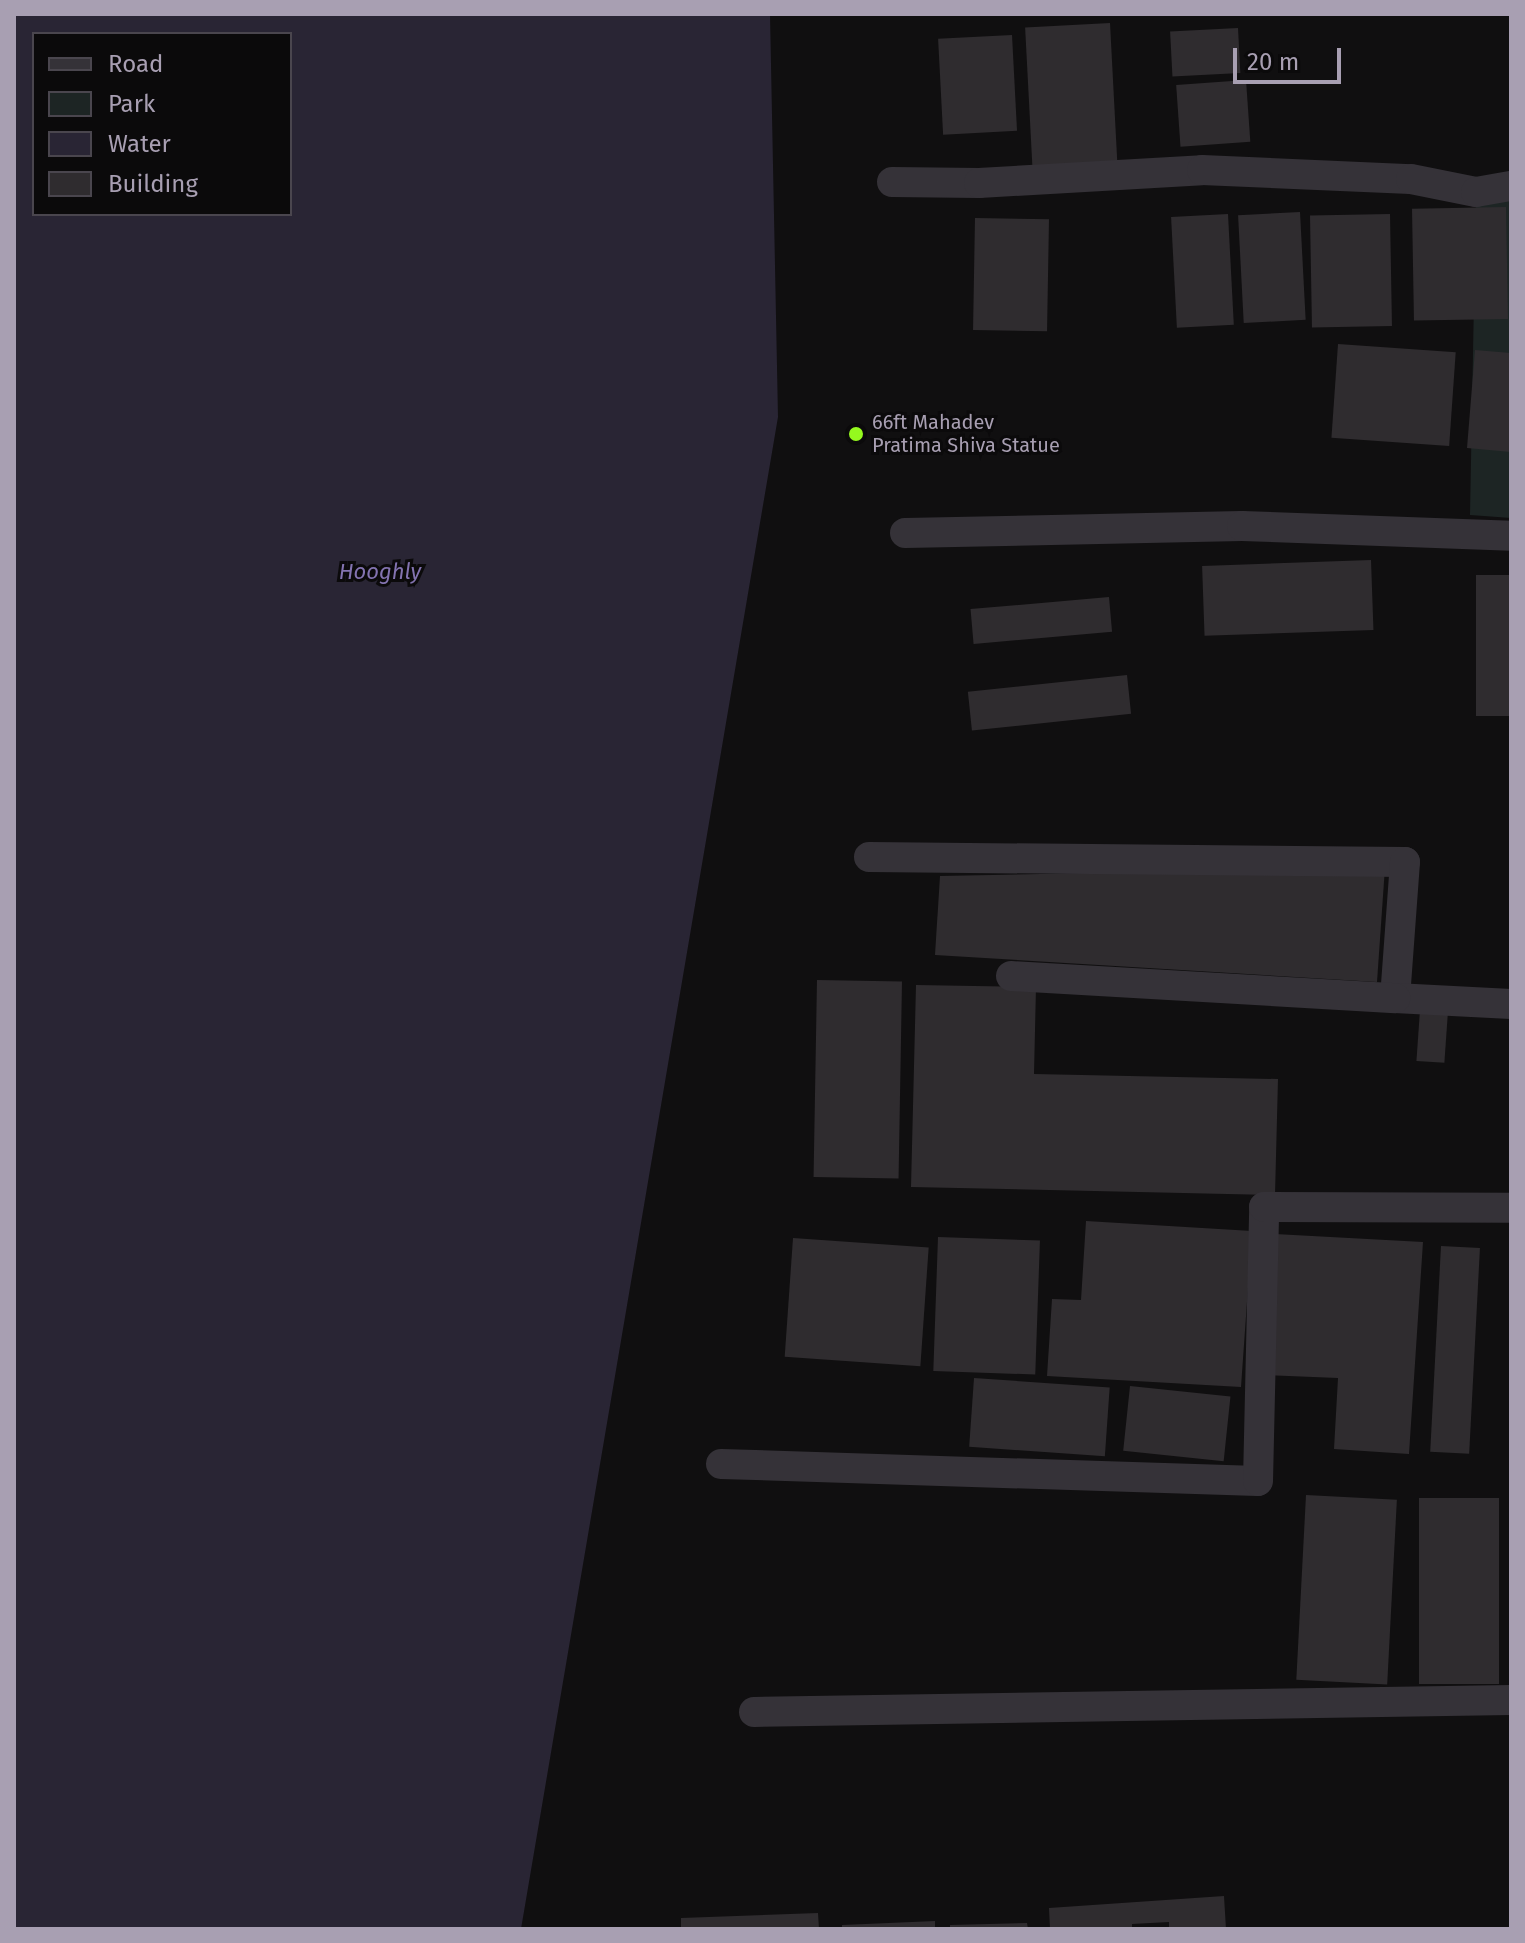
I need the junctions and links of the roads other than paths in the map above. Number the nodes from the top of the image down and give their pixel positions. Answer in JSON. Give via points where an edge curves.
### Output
{"nodes":[{"id":1,"x":892,"y":182,"type":"dead end"},
{"id":2,"x":1511,"y":186,"type":"edge"},
{"id":3,"x":905,"y":533,"type":"dead end"},
{"id":4,"x":1511,"y":536,"type":"edge"},
{"id":5,"x":869,"y":857,"type":"dead end"},
{"id":6,"x":1011,"y":976,"type":"dead end"},
{"id":7,"x":1395,"y":998,"type":"junction"},
{"id":8,"x":1511,"y":1004,"type":"edge"},
{"id":9,"x":1511,"y":1208,"type":"edge"},
{"id":10,"x":721,"y":1464,"type":"dead end"},
{"id":11,"x":1511,"y":1700,"type":"edge"},
{"id":12,"x":754,"y":1712,"type":"dead end"}],
"edges":[{"from":1,"to":2,"type":"street","via":[[979,183],[1202,170],[1411,179],[1476,192]]},
{"from":3,"to":4,"type":"street","via":[[1242,526]]},
{"from":5,"to":7,"type":"street","via":[[1405,862]]},
{"from":6,"to":7,"type":"street"},
{"from":7,"to":8,"type":"street"},
{"from":9,"to":10,"type":"street","via":[[1264,1207],[1258,1481]]},
{"from":11,"to":12,"type":"street"}]}
